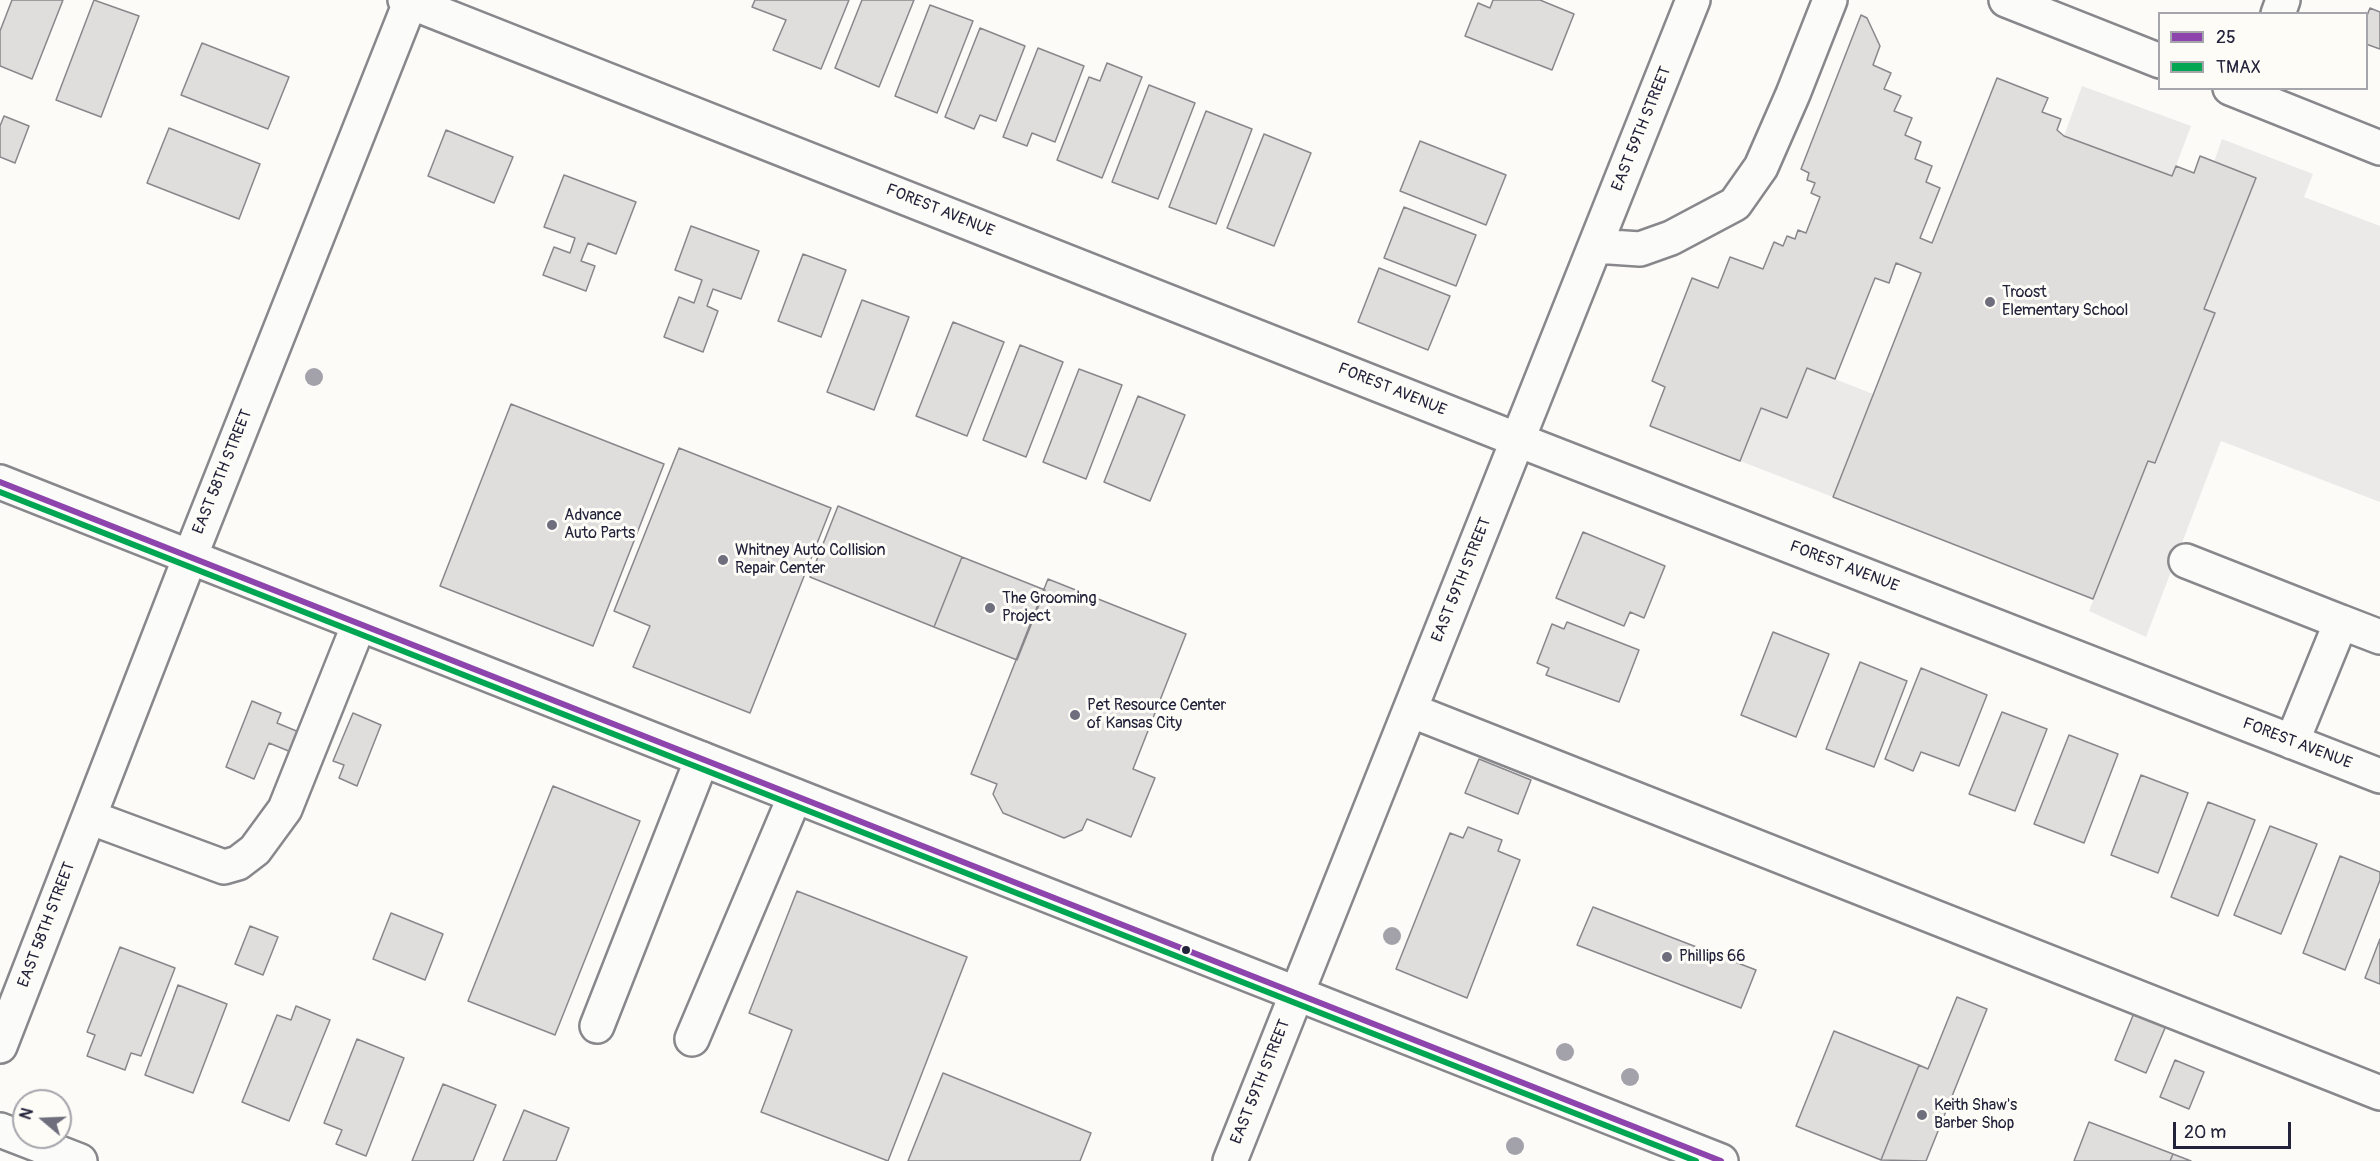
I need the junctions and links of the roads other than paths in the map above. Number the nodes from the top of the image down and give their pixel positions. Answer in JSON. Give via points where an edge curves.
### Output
{"nodes":[{"id":1,"x":1693,"y":0,"type":"edge"},
{"id":2,"x":1830,"y":0,"type":"edge"},
{"id":3,"x":2006,"y":0,"type":"edge"},
{"id":4,"x":408,"y":1,"type":"edge"},
{"id":5,"x":2158,"y":60,"type":"edge"},
{"id":6,"x":2241,"y":90,"type":"edge"},
{"id":7,"x":2380,"y":148,"type":"edge"},
{"id":8,"x":1595,"y":246,"type":"junction"},
{"id":9,"x":1518,"y":440,"type":"junction"},
{"id":10,"x":0,"y":482,"type":"edge"},
{"id":11,"x":190,"y":557,"type":"junction"},
{"id":12,"x":2186,"y":561,"type":"dead end"},
{"id":13,"x":2341,"y":622,"type":"junction"},
{"id":14,"x":359,"y":624,"type":"junction"},
{"id":15,"x":2380,"y":637,"type":"edge"},
{"id":16,"x":1410,"y":710,"type":"junction"},
{"id":17,"x":2292,"y":742,"type":"junction"},
{"id":18,"x":702,"y":759,"type":"junction"},
{"id":19,"x":2380,"y":776,"type":"edge"},
{"id":20,"x":795,"y":796,"type":"junction"},
{"id":21,"x":89,"y":817,"type":"junction"},
{"id":22,"x":1296,"y":994,"type":"junction"},
{"id":23,"x":597,"y":1026,"type":"dead end"},
{"id":24,"x":692,"y":1039,"type":"dead end"},
{"id":25,"x":0,"y":1046,"type":"edge"},
{"id":26,"x":2380,"y":1093,"type":"edge"},
{"id":27,"x":0,"y":1130,"type":"edge"},
{"id":28,"x":80,"y":1161,"type":"edge"},
{"id":29,"x":1230,"y":1161,"type":"edge"},
{"id":30,"x":1720,"y":1161,"type":"edge"}],
"edges":[{"from":1,"to":8,"type":"street","name":"EAST 59TH STREET"},
{"from":2,"to":8,"type":"street","via":[[1761,167],[1735,204],[1671,238],[1640,249]]},
{"from":3,"to":5,"type":"street"},
{"from":4,"to":9,"type":"street","name":"FOREST AVENUE"},
{"from":4,"to":11,"type":"street","name":"EAST 58TH STREET"},
{"from":6,"to":7,"type":"street"},
{"from":8,"to":9,"type":"street","name":"EAST 59TH STREET"},
{"from":9,"to":16,"type":"street","name":"EAST 59TH STREET"},
{"from":9,"to":17,"type":"street","name":"FOREST AVENUE"},
{"from":10,"to":11,"type":"street"},
{"from":11,"to":14,"type":"street"},
{"from":11,"to":21,"type":"street","name":"EAST 58TH STREET"},
{"from":12,"to":13,"type":"street"},
{"from":13,"to":15,"type":"street"},
{"from":13,"to":17,"type":"street"},
{"from":14,"to":18,"type":"street"},
{"from":14,"to":21,"type":"street","via":[[285,808],[255,850],[238,863],[224,867]]},
{"from":16,"to":22,"type":"street","name":"EAST 59TH STREET"},
{"from":16,"to":26,"type":"street"},
{"from":17,"to":19,"type":"street","name":"FOREST AVENUE"},
{"from":18,"to":20,"type":"street"},
{"from":18,"to":23,"type":"street"},
{"from":20,"to":22,"type":"street"},
{"from":20,"to":24,"type":"street"},
{"from":21,"to":25,"type":"street","name":"EAST 58TH STREET"},
{"from":22,"to":29,"type":"street","name":"EAST 59TH STREET"},
{"from":22,"to":30,"type":"street"},
{"from":27,"to":28,"type":"street"}]}
